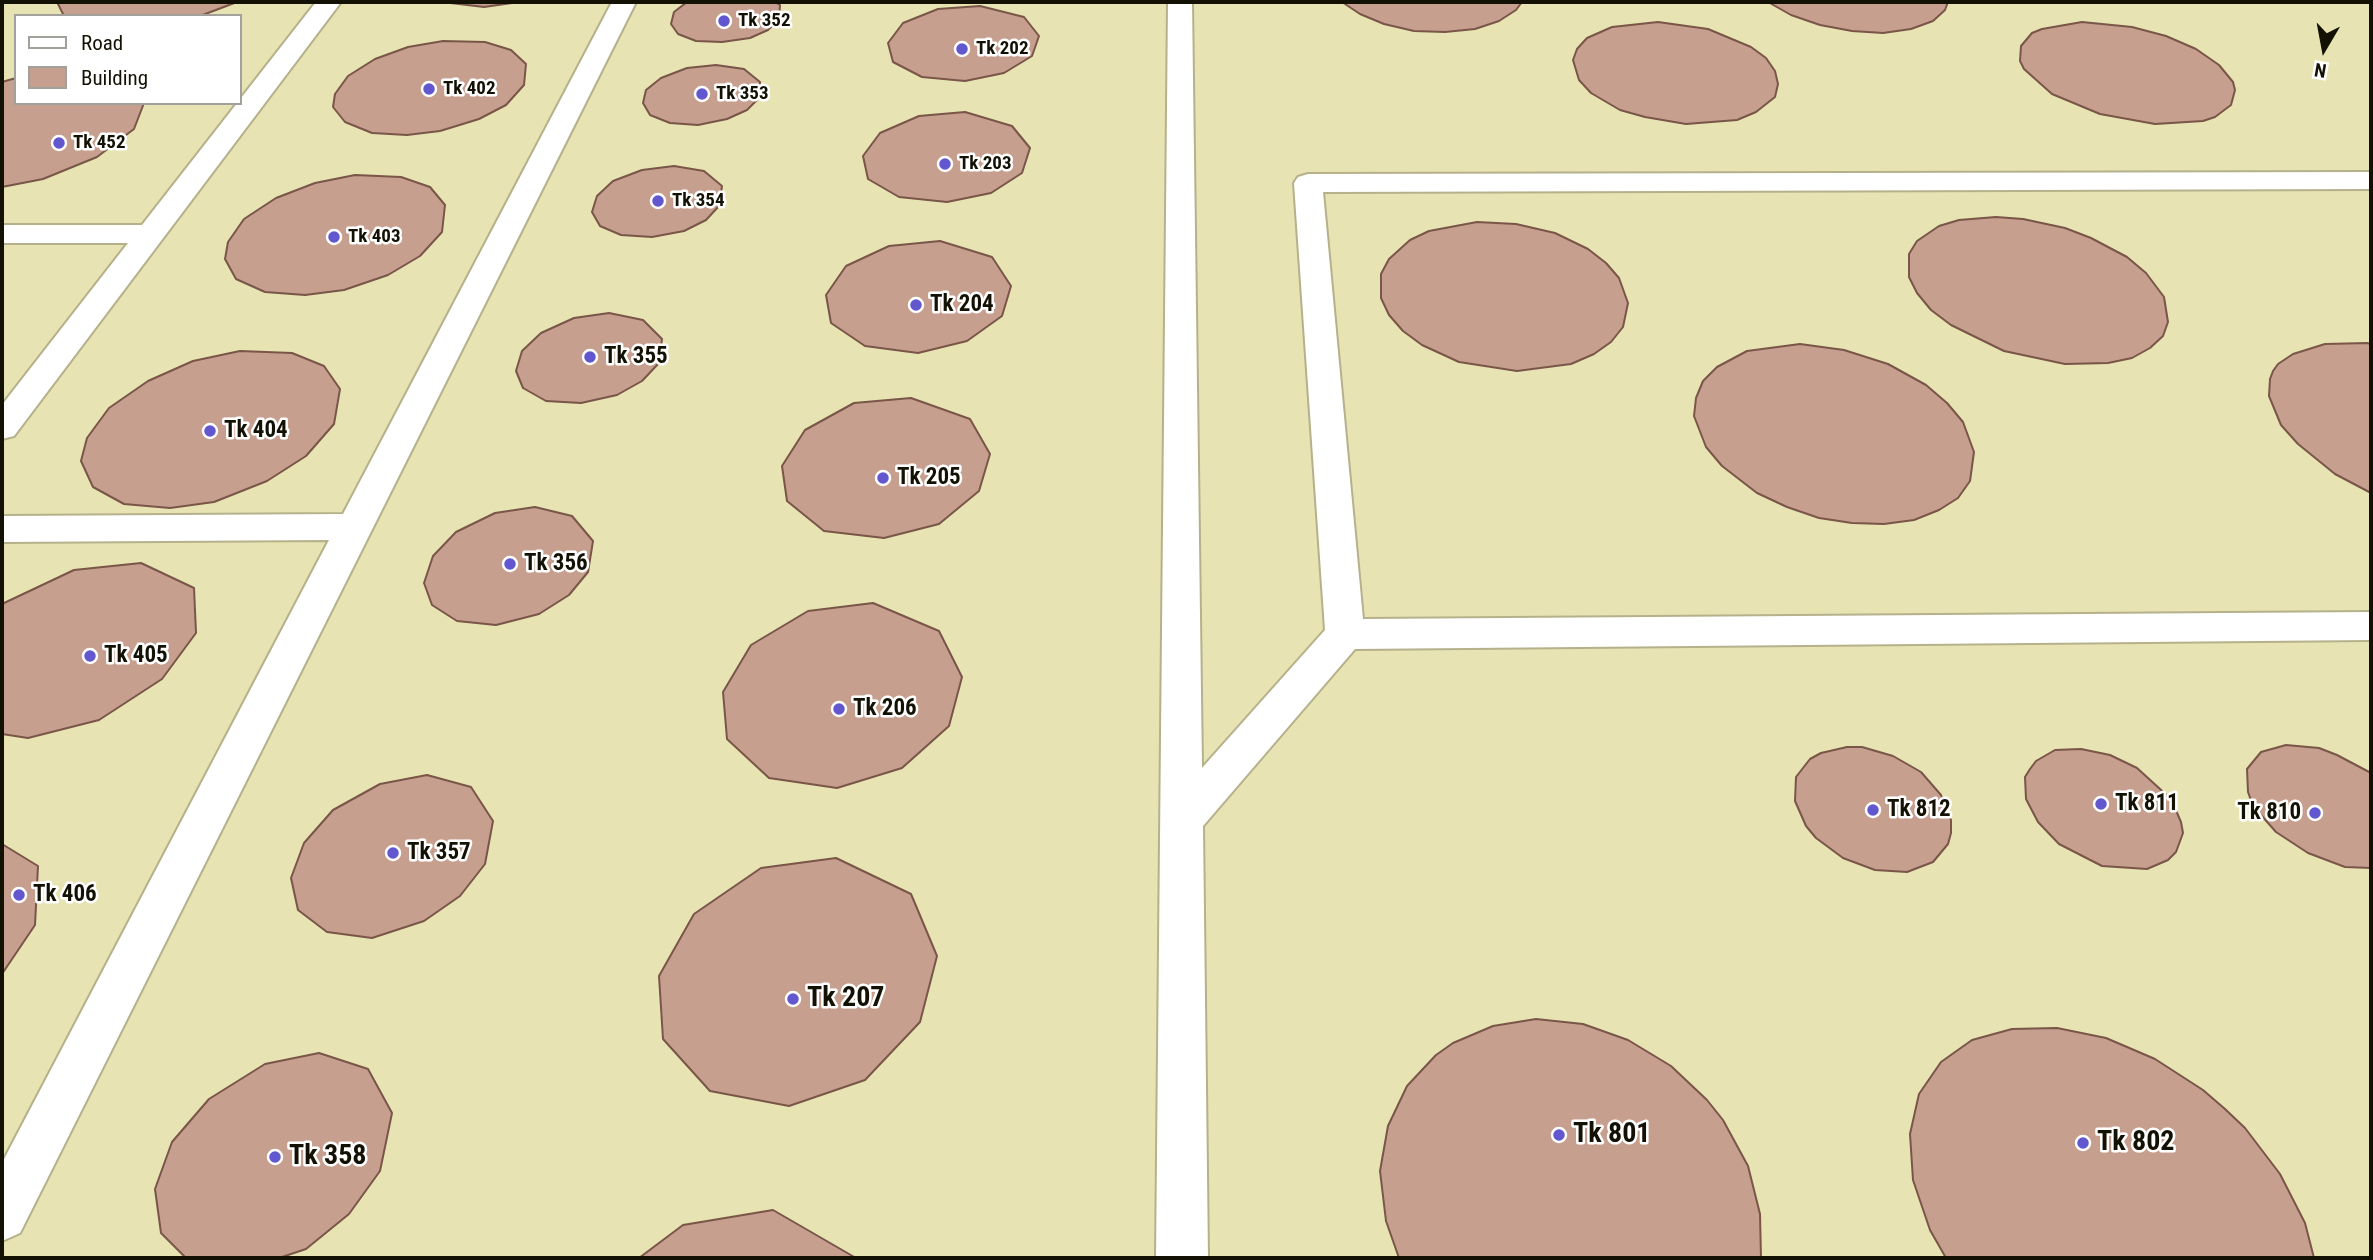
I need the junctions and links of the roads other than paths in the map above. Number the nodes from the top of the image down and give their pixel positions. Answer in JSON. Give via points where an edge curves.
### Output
{"nodes":[{"id":1,"x":329,"y":2,"type":"edge"},
{"id":2,"x":624,"y":2,"type":"edge"},
{"id":3,"x":1180,"y":2,"type":"edge"},
{"id":4,"x":2371,"y":180,"type":"edge"},
{"id":5,"x":2,"y":234,"type":"edge"},
{"id":6,"x":150,"y":234,"type":"junction"},
{"id":7,"x":2,"y":428,"type":"edge"},
{"id":8,"x":357,"y":527,"type":"junction"},
{"id":9,"x":2,"y":528,"type":"edge"},
{"id":10,"x":2371,"y":626,"type":"edge"},
{"id":11,"x":1345,"y":634,"type":"junction"},
{"id":12,"x":1182,"y":820,"type":"junction"},
{"id":13,"x":2,"y":1215,"type":"edge"},
{"id":14,"x":1182,"y":1258,"type":"edge"}],
"edges":[{"from":1,"to":6,"type":"lane"},
{"from":2,"to":8,"type":"lane"},
{"from":3,"to":12,"type":"lane"},
{"from":4,"to":11,"type":"lane","via":[[1308,183]]},
{"from":5,"to":6,"type":"lane"},
{"from":6,"to":7,"type":"lane"},
{"from":8,"to":9,"type":"lane"},
{"from":8,"to":13,"type":"lane"},
{"from":10,"to":11,"type":"lane"},
{"from":11,"to":12,"type":"lane"},
{"from":12,"to":14,"type":"lane"}]}
